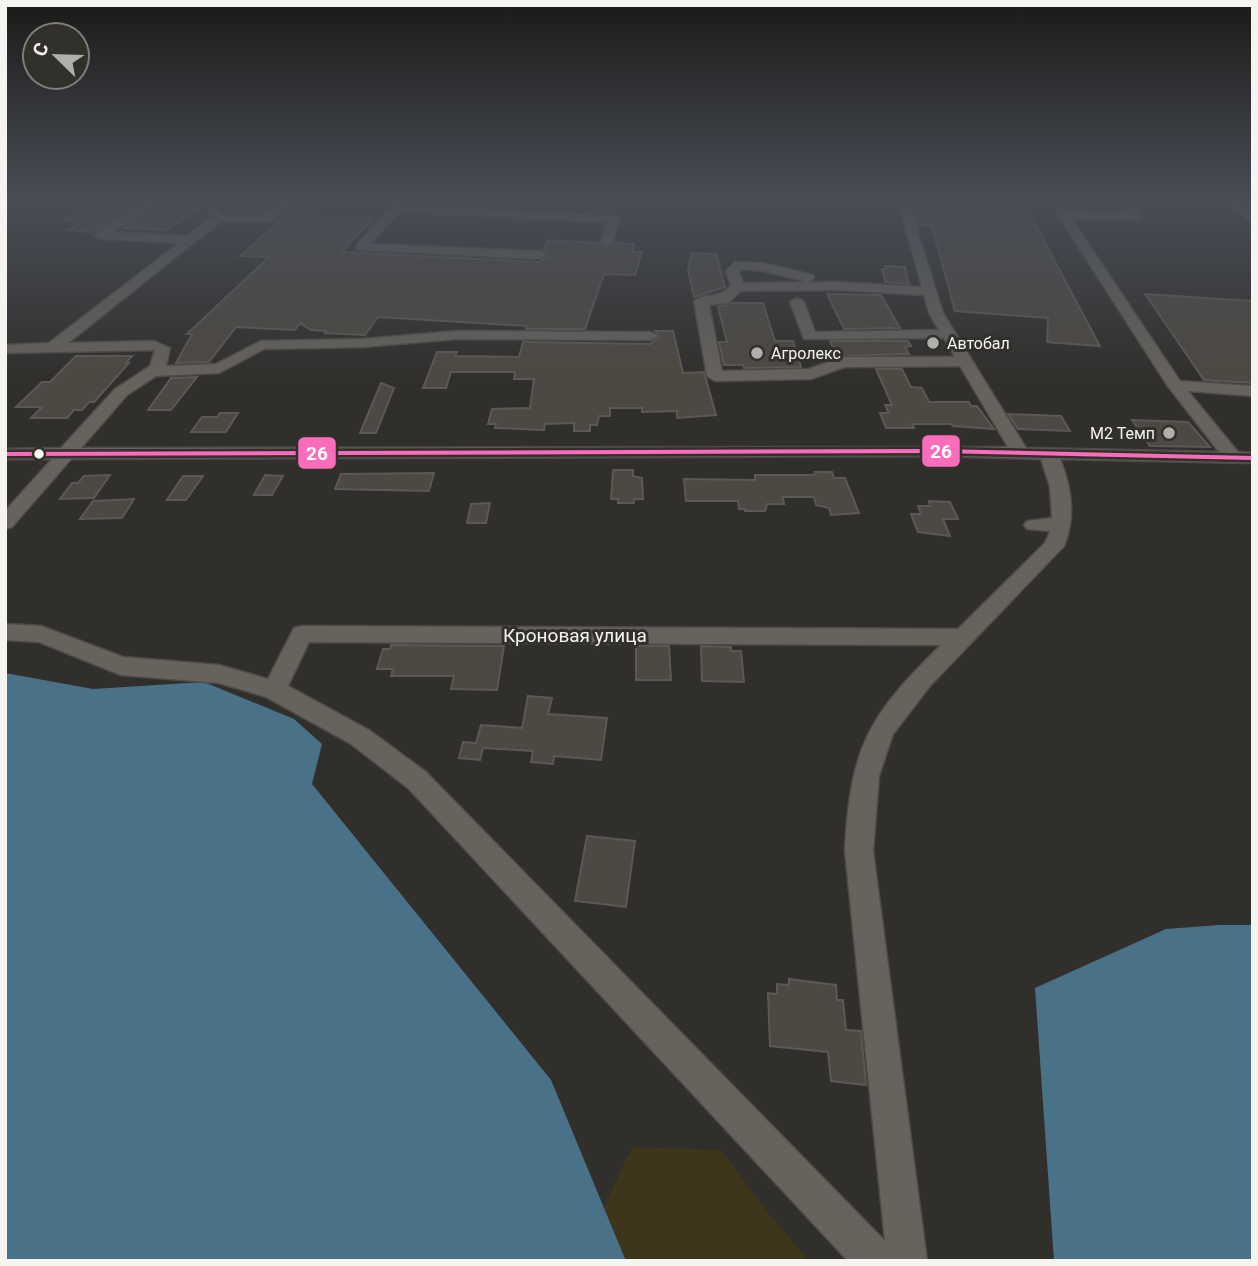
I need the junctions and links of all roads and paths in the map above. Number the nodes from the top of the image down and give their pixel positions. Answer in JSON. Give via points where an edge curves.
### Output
{"nodes":[{"id":1,"x":164,"y":260,"type":"edge"},
{"id":2,"x":921,"y":260,"type":"edge"},
{"id":3,"x":1092,"y":260,"type":"edge"},
{"id":4,"x":838,"y":286,"type":"junction"},
{"id":5,"x":738,"y":287,"type":"junction"},
{"id":6,"x":930,"y":291,"type":"junction"},
{"id":7,"x":796,"y":302,"type":"dead end"},
{"id":8,"x":949,"y":334,"type":"junction"},
{"id":9,"x":651,"y":336,"type":"dead end"},
{"id":10,"x":52,"y":348,"type":"junction"},
{"id":11,"x":5,"y":349,"type":"edge"},
{"id":12,"x":965,"y":360,"type":"junction"},
{"id":13,"x":156,"y":371,"type":"junction"},
{"id":14,"x":1175,"y":385,"type":"junction"},
{"id":15,"x":1253,"y":391,"type":"edge"},
{"id":16,"x":1020,"y":452,"type":"junction"},
{"id":17,"x":66,"y":453,"type":"junction"},
{"id":18,"x":1048,"y":453,"type":"junction"},
{"id":19,"x":5,"y":454,"type":"edge"},
{"id":20,"x":1233,"y":458,"type":"junction"},
{"id":21,"x":1253,"y":458,"type":"edge"},
{"id":22,"x":5,"y":523,"type":"edge"},
{"id":23,"x":5,"y":632,"type":"edge"},
{"id":24,"x":964,"y":637,"type":"junction"},
{"id":25,"x":274,"y":690,"type":"junction"},
{"id":26,"x":876,"y":1261,"type":"edge"},
{"id":27,"x":907,"y":1261,"type":"edge"}],
"edges":[{"from":1,"to":10,"type":"street"},
{"from":2,"to":6,"type":"street"},
{"from":3,"to":14,"type":"street"},
{"from":4,"to":5,"type":"street"},
{"from":4,"to":5,"type":"street","via":[[745,265],[732,271]]},
{"from":4,"to":6,"type":"street"},
{"from":5,"to":12,"type":"street","via":[[723,300],[701,301],[715,376],[811,374],[842,362]]},
{"from":6,"to":8,"type":"street"},
{"from":7,"to":8,"type":"street","via":[[809,336]]},
{"from":8,"to":12,"type":"street"},
{"from":9,"to":13,"type":"street","via":[[437,335],[363,344],[261,345],[214,370]]},
{"from":10,"to":11,"type":"street"},
{"from":10,"to":13,"type":"street","via":[[154,345],[163,348],[164,355]]},
{"from":12,"to":16,"type":"street"},
{"from":13,"to":17,"type":"street","via":[[121,392]]},
{"from":14,"to":15,"type":"street"},
{"from":14,"to":20,"type":"street"},
{"from":16,"to":17,"type":"street"},
{"from":16,"to":18,"type":"street"},
{"from":17,"to":19,"type":"street"},
{"from":17,"to":22,"type":"street"},
{"from":18,"to":20,"type":"street"},
{"from":18,"to":24,"type":"street","via":[[1056,470],[1050,519],[1054,546]]},
{"from":20,"to":21,"type":"street"},
{"from":23,"to":25,"type":"street","via":[[41,634],[121,666],[219,674]]},
{"from":24,"to":25,"type":"street","name":"Кроновая улица","via":[[302,634]]},
{"from":24,"to":27,"type":"street","via":[[891,716],[868,762],[861,807],[859,851]]},
{"from":25,"to":26,"type":"street","via":[[360,737],[416,780]]}]}
